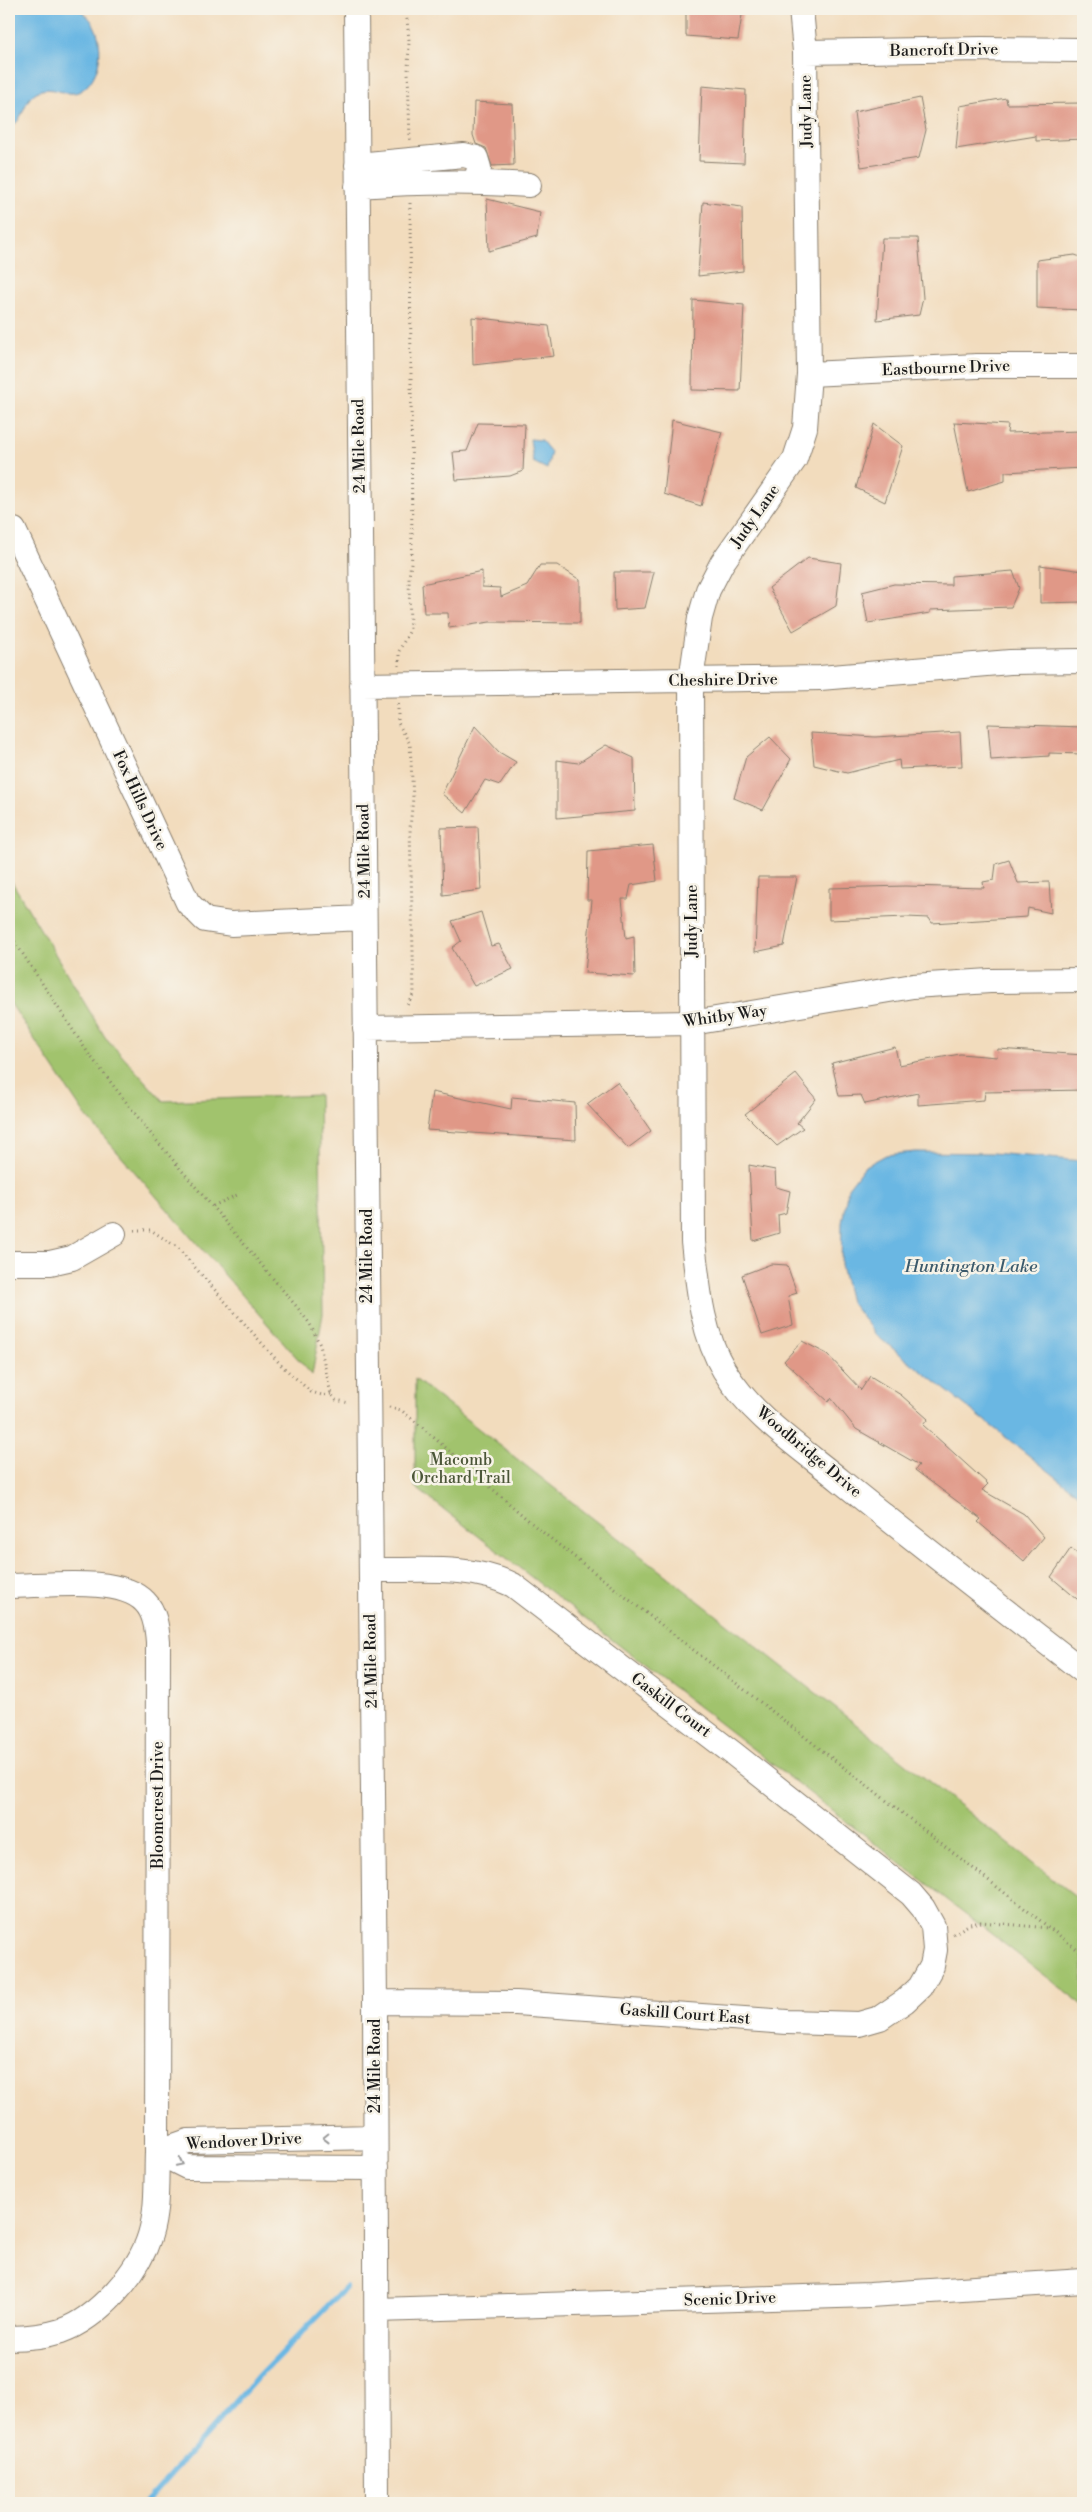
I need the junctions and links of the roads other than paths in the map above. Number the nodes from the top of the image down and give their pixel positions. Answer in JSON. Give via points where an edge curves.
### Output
{"nodes":[{"id":1,"x":356,"y":9,"type":"edge"},
{"id":2,"x":801,"y":9,"type":"edge"},
{"id":3,"x":1083,"y":50,"type":"edge"},
{"id":4,"x":805,"y":52,"type":"junction"},
{"id":5,"x":357,"y":176,"type":"junction"},
{"id":6,"x":476,"y":182,"type":"junction"},
{"id":7,"x":529,"y":185,"type":"dead end"},
{"id":8,"x":1083,"y":366,"type":"edge"},
{"id":9,"x":809,"y":374,"type":"junction"},
{"id":10,"x":14,"y":530,"type":"dead end"},
{"id":11,"x":1083,"y":661,"type":"edge"},
{"id":12,"x":691,"y":680,"type":"junction"},
{"id":13,"x":362,"y":685,"type":"junction"},
{"id":14,"x":364,"y":918,"type":"junction"},
{"id":15,"x":1083,"y":980,"type":"edge"},
{"id":16,"x":692,"y":1023,"type":"junction"},
{"id":17,"x":365,"y":1028,"type":"junction"},
{"id":18,"x":114,"y":1234,"type":"road end"},
{"id":19,"x":9,"y":1263,"type":"edge"},
{"id":20,"x":370,"y":1570,"type":"junction"},
{"id":21,"x":9,"y":1586,"type":"edge"},
{"id":22,"x":1083,"y":1671,"type":"edge"},
{"id":23,"x":934,"y":1936,"type":"joint"},
{"id":24,"x":375,"y":2002,"type":"junction"},
{"id":25,"x":375,"y":2137,"type":"junction"},
{"id":26,"x":157,"y":2152,"type":"junction"},
{"id":27,"x":376,"y":2168,"type":"junction"},
{"id":28,"x":1083,"y":2281,"type":"edge"},
{"id":29,"x":376,"y":2310,"type":"junction"},
{"id":30,"x":9,"y":2338,"type":"edge"},
{"id":31,"x":377,"y":2503,"type":"edge"}],
"edges":[{"from":1,"to":5,"type":"street","name":"24 Mile Road"},
{"from":2,"to":4,"type":"street","name":"Judy Lane"},
{"from":3,"to":4,"type":"street","name":"Bancroft Drive"},
{"from":4,"to":9,"type":"street","name":"Judy Lane"},
{"from":5,"to":6,"type":"street","via":[[411,183]]},
{"from":5,"to":6,"type":"street","via":[[411,158],[464,155],[476,158]]},
{"from":5,"to":13,"type":"street","name":"24 Mile Road"},
{"from":6,"to":7,"type":"street"},
{"from":8,"to":9,"type":"street","name":"Eastbourne Drive","via":[[977,366]]},
{"from":9,"to":12,"type":"street","name":"Judy Lane","via":[[801,445],[795,459],[722,563],[708,590],[700,618]]},
{"from":10,"to":14,"type":"street","name":"Fox Hills Drive","via":[[188,903],[204,920],[231,924]]},
{"from":11,"to":12,"type":"street","name":"Cheshire Drive","via":[[1010,662],[820,678]]},
{"from":12,"to":13,"type":"street","name":"Cheshire Drive"},
{"from":12,"to":16,"type":"street","name":"Judy Lane"},
{"from":13,"to":14,"type":"street","name":"24 Mile Road"},
{"from":14,"to":17,"type":"street","name":"24 Mile Road"},
{"from":15,"to":16,"type":"street","name":"Whitby Way","via":[[913,986]]},
{"from":16,"to":17,"type":"street","name":"Whitby Way"},
{"from":16,"to":22,"type":"street","name":"Woodbridge Drive","via":[[693,1242],[707,1332],[723,1369],[770,1424]]},
{"from":17,"to":20,"type":"street","name":"24 Mile Road"},
{"from":18,"to":19,"type":"street","via":[[72,1258]]},
{"from":20,"to":23,"type":"street","name":"Gaskill Court","via":[[474,1572],[513,1585],[911,1894],[923,1908]]},
{"from":20,"to":24,"type":"street","name":"24 Mile Road"},
{"from":21,"to":26,"type":"street","name":"Bloomcrest Drive","via":[[103,1585],[125,1589],[145,1602],[155,1620],[158,1642]]},
{"from":23,"to":24,"type":"street","name":"Gaskill Court East","via":[[932,1966],[920,1987],[880,2018],[860,2024],[516,2003]]},
{"from":24,"to":25,"type":"street","name":"24 Mile Road"},
{"from":25,"to":26,"type":"street","name":"Wendover Drive","one_way":true,"via":[[188,2141]]},
{"from":25,"to":27,"type":"street","name":"24 Mile Road"},
{"from":26,"to":27,"type":"street","name":"Wendover Drive","one_way":true,"via":[[187,2167]]},
{"from":26,"to":30,"type":"street","name":"Bloomcrest Drive","via":[[155,2207],[150,2236],[140,2259],[124,2282],[95,2311],[62,2330]]},
{"from":27,"to":29,"type":"street","name":"24 Mile Road"},
{"from":28,"to":29,"type":"street","name":"Scenic Drive","via":[[870,2294]]},
{"from":29,"to":31,"type":"street","name":"24 Mile Road"}]}
